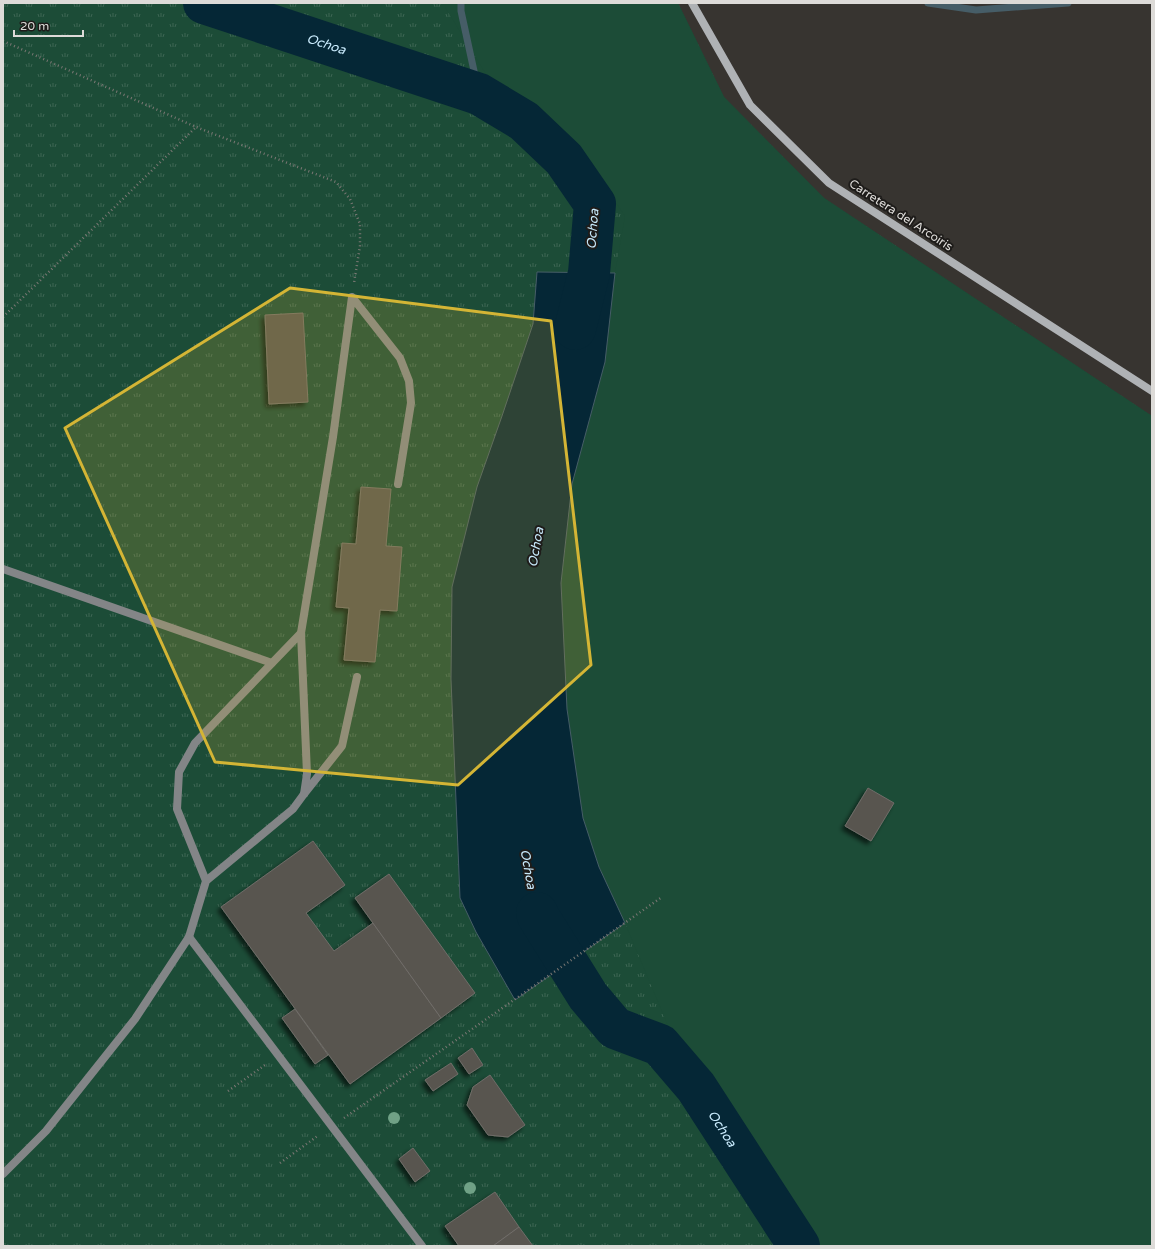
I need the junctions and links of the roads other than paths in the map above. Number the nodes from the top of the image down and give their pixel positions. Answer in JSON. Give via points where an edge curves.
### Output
{"nodes":[{"id":1,"x":692,"y":3,"type":"edge"},
{"id":2,"x":1152,"y":391,"type":"edge"},
{"id":3,"x":398,"y":484,"type":"dead end"},
{"id":4,"x":3,"y":570,"type":"edge"},
{"id":5,"x":301,"y":633,"type":"junction"},
{"id":6,"x":272,"y":663,"type":"junction"},
{"id":7,"x":357,"y":677,"type":"dead end"},
{"id":8,"x":304,"y":794,"type":"junction"},
{"id":9,"x":206,"y":881,"type":"junction"},
{"id":10,"x":189,"y":937,"type":"junction"},
{"id":11,"x":3,"y":1174,"type":"edge"},
{"id":12,"x":422,"y":1246,"type":"edge"}],
"edges":[{"from":1,"to":2,"type":"street","name":"Carretera del Arcoiris","via":[[750,105],[829,183]]},
{"from":3,"to":5,"type":"lane","via":[[411,404],[409,381],[400,358],[352,297],[333,436]]},
{"from":4,"to":6,"type":"lane"},
{"from":5,"to":6,"type":"lane"},
{"from":5,"to":8,"type":"lane","via":[[307,774]]},
{"from":6,"to":9,"type":"lane","via":[[195,743],[179,772],[177,809]]},
{"from":7,"to":8,"type":"lane","via":[[342,746]]},
{"from":8,"to":9,"type":"lane","via":[[293,809]]},
{"from":9,"to":10,"type":"lane"},
{"from":10,"to":11,"type":"lane","via":[[135,1019],[46,1130]]},
{"from":10,"to":12,"type":"lane"}]}
